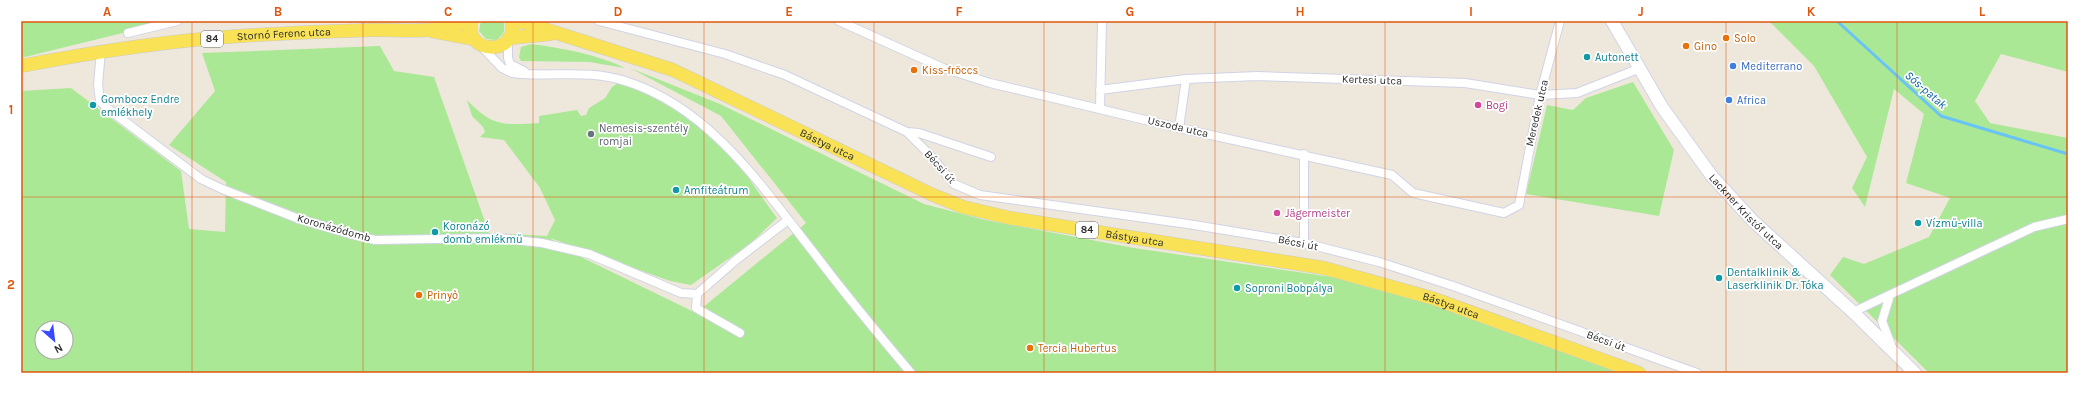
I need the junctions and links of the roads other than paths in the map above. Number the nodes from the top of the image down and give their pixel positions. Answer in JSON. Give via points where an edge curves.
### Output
{"nodes":[{"id":1,"x":177,"y":21,"type":"edge"},
{"id":2,"x":465,"y":21,"type":"edge"},
{"id":3,"x":471,"y":21,"type":"edge"},
{"id":4,"x":512,"y":21,"type":"edge"},
{"id":5,"x":519,"y":21,"type":"edge"},
{"id":6,"x":599,"y":21,"type":"edge"},
{"id":7,"x":839,"y":21,"type":"edge"},
{"id":8,"x":1102,"y":21,"type":"edge"},
{"id":9,"x":1560,"y":21,"type":"edge"},
{"id":10,"x":1612,"y":21,"type":"edge"},
{"id":11,"x":428,"y":30,"type":"junction"},
{"id":12,"x":128,"y":33,"type":"dead end"},
{"id":13,"x":554,"y":34,"type":"junction"},
{"id":14,"x":509,"y":39,"type":"junction"},
{"id":15,"x":477,"y":42,"type":"junction"},
{"id":16,"x":101,"y":51,"type":"junction"},
{"id":17,"x":21,"y":66,"type":"edge"},
{"id":18,"x":1638,"y":69,"type":"junction"},
{"id":19,"x":536,"y":73,"type":"junction"},
{"id":20,"x":1186,"y":79,"type":"junction"},
{"id":21,"x":1100,"y":90,"type":"junction"},
{"id":22,"x":1540,"y":95,"type":"junction"},
{"id":23,"x":1100,"y":108,"type":"junction"},
{"id":24,"x":1179,"y":128,"type":"junction"},
{"id":25,"x":907,"y":132,"type":"junction"},
{"id":26,"x":1304,"y":154,"type":"junction"},
{"id":27,"x":990,"y":157,"type":"dead end"},
{"id":28,"x":1519,"y":205,"type":"joint"},
{"id":29,"x":2068,"y":219,"type":"edge"},
{"id":30,"x":788,"y":220,"type":"junction"},
{"id":31,"x":1304,"y":244,"type":"junction"},
{"id":32,"x":697,"y":294,"type":"junction"},
{"id":33,"x":1890,"y":295,"type":"junction"},
{"id":34,"x":1853,"y":312,"type":"junction"},
{"id":35,"x":740,"y":333,"type":"dead end"},
{"id":36,"x":1895,"y":353,"type":"junction"},
{"id":37,"x":911,"y":373,"type":"edge"},
{"id":38,"x":1639,"y":373,"type":"edge"},
{"id":39,"x":1697,"y":373,"type":"edge"},
{"id":40,"x":1915,"y":373,"type":"edge"}],
"edges":[{"from":1,"to":12,"type":"street"},
{"from":2,"to":11,"type":"main road","name":"Stornó Ferenc utca","number":"84"},
{"from":3,"to":15,"type":"main road","via":[[470,29]]},
{"from":4,"to":14,"type":"main road"},
{"from":5,"to":13,"type":"main road","name":"Bástya utca","number":"84"},
{"from":6,"to":25,"type":"street","name":"Bécsi út","via":[[724,54],[785,75]]},
{"from":7,"to":23,"type":"street","name":"Uszoda utca","via":[[943,68],[990,83]]},
{"from":8,"to":21,"type":"street"},
{"from":9,"to":22,"type":"street","name":"Meredek utca"},
{"from":10,"to":18,"type":"street","name":"Lackner Kristóf utca"},
{"from":11,"to":15,"type":"main road","name":"Stornó Ferenc utca","number":"84"},
{"from":11,"to":16,"type":"main road","name":"Stornó Ferenc utca","number":"84","via":[[324,31],[238,36]]},
{"from":13,"to":14,"type":"main road","name":"Bástya utca","number":"84"},
{"from":13,"to":38,"type":"main road","name":"Bástya utca","number":"84","via":[[673,70],[914,187],[963,207],[1010,218],[1324,268],[1432,298]]},
{"from":14,"to":15,"type":"main road","number":"84","via":[[494,48],[486,48]]},
{"from":14,"to":19,"type":"street","via":[[510,64],[516,69]]},
{"from":15,"to":19,"type":"street","via":[[494,61],[507,70],[523,74]]},
{"from":16,"to":17,"type":"main road","name":"Stornó Ferenc utca","number":"84"},
{"from":16,"to":32,"type":"street","name":"Koronázódomb","via":[[98,85],[100,100],[107,108],[192,174],[244,198],[299,219],[375,240],[498,238],[542,242],[589,254],[681,293]]},
{"from":18,"to":22,"type":"street","name":"Kertesi utca","via":[[1577,93]]},
{"from":18,"to":34,"type":"street","name":"Lackner Kristóf utca","via":[[1686,143],[1711,175],[1752,220]]},
{"from":19,"to":30,"type":"street","via":[[596,74],[642,87],[668,100],[719,138]]},
{"from":20,"to":21,"type":"street","name":"Kertesi utca"},
{"from":20,"to":22,"type":"street","name":"Kertesi utca","via":[[1257,76],[1466,83]]},
{"from":20,"to":24,"type":"street"},
{"from":21,"to":23,"type":"street"},
{"from":22,"to":28,"type":"street","name":"Meredek utca"},
{"from":23,"to":24,"type":"street","name":"Uszoda utca"},
{"from":24,"to":26,"type":"street","name":"Uszoda utca"},
{"from":25,"to":27,"type":"street","name":"Bécsi út","via":[[919,133]]},
{"from":25,"to":31,"type":"street","name":"Bécsi út","via":[[954,184],[980,195],[1188,224]]},
{"from":26,"to":28,"type":"street","name":"Uszoda utca","via":[[1392,175],[1413,193],[1504,213]]},
{"from":26,"to":31,"type":"street"},
{"from":29,"to":33,"type":"street","via":[[2034,227]]},
{"from":30,"to":32,"type":"street"},
{"from":30,"to":37,"type":"street"},
{"from":31,"to":39,"type":"street","name":"Bécsi út","via":[[1379,262],[1453,286]]},
{"from":32,"to":35,"type":"street","via":[[696,308]]},
{"from":33,"to":34,"type":"street"},
{"from":33,"to":36,"type":"street","via":[[1882,320],[1887,339]]},
{"from":34,"to":36,"type":"street","name":"Lackner Kristóf utca"},
{"from":36,"to":40,"type":"street","name":"Lackner Kristóf utca"}]}
